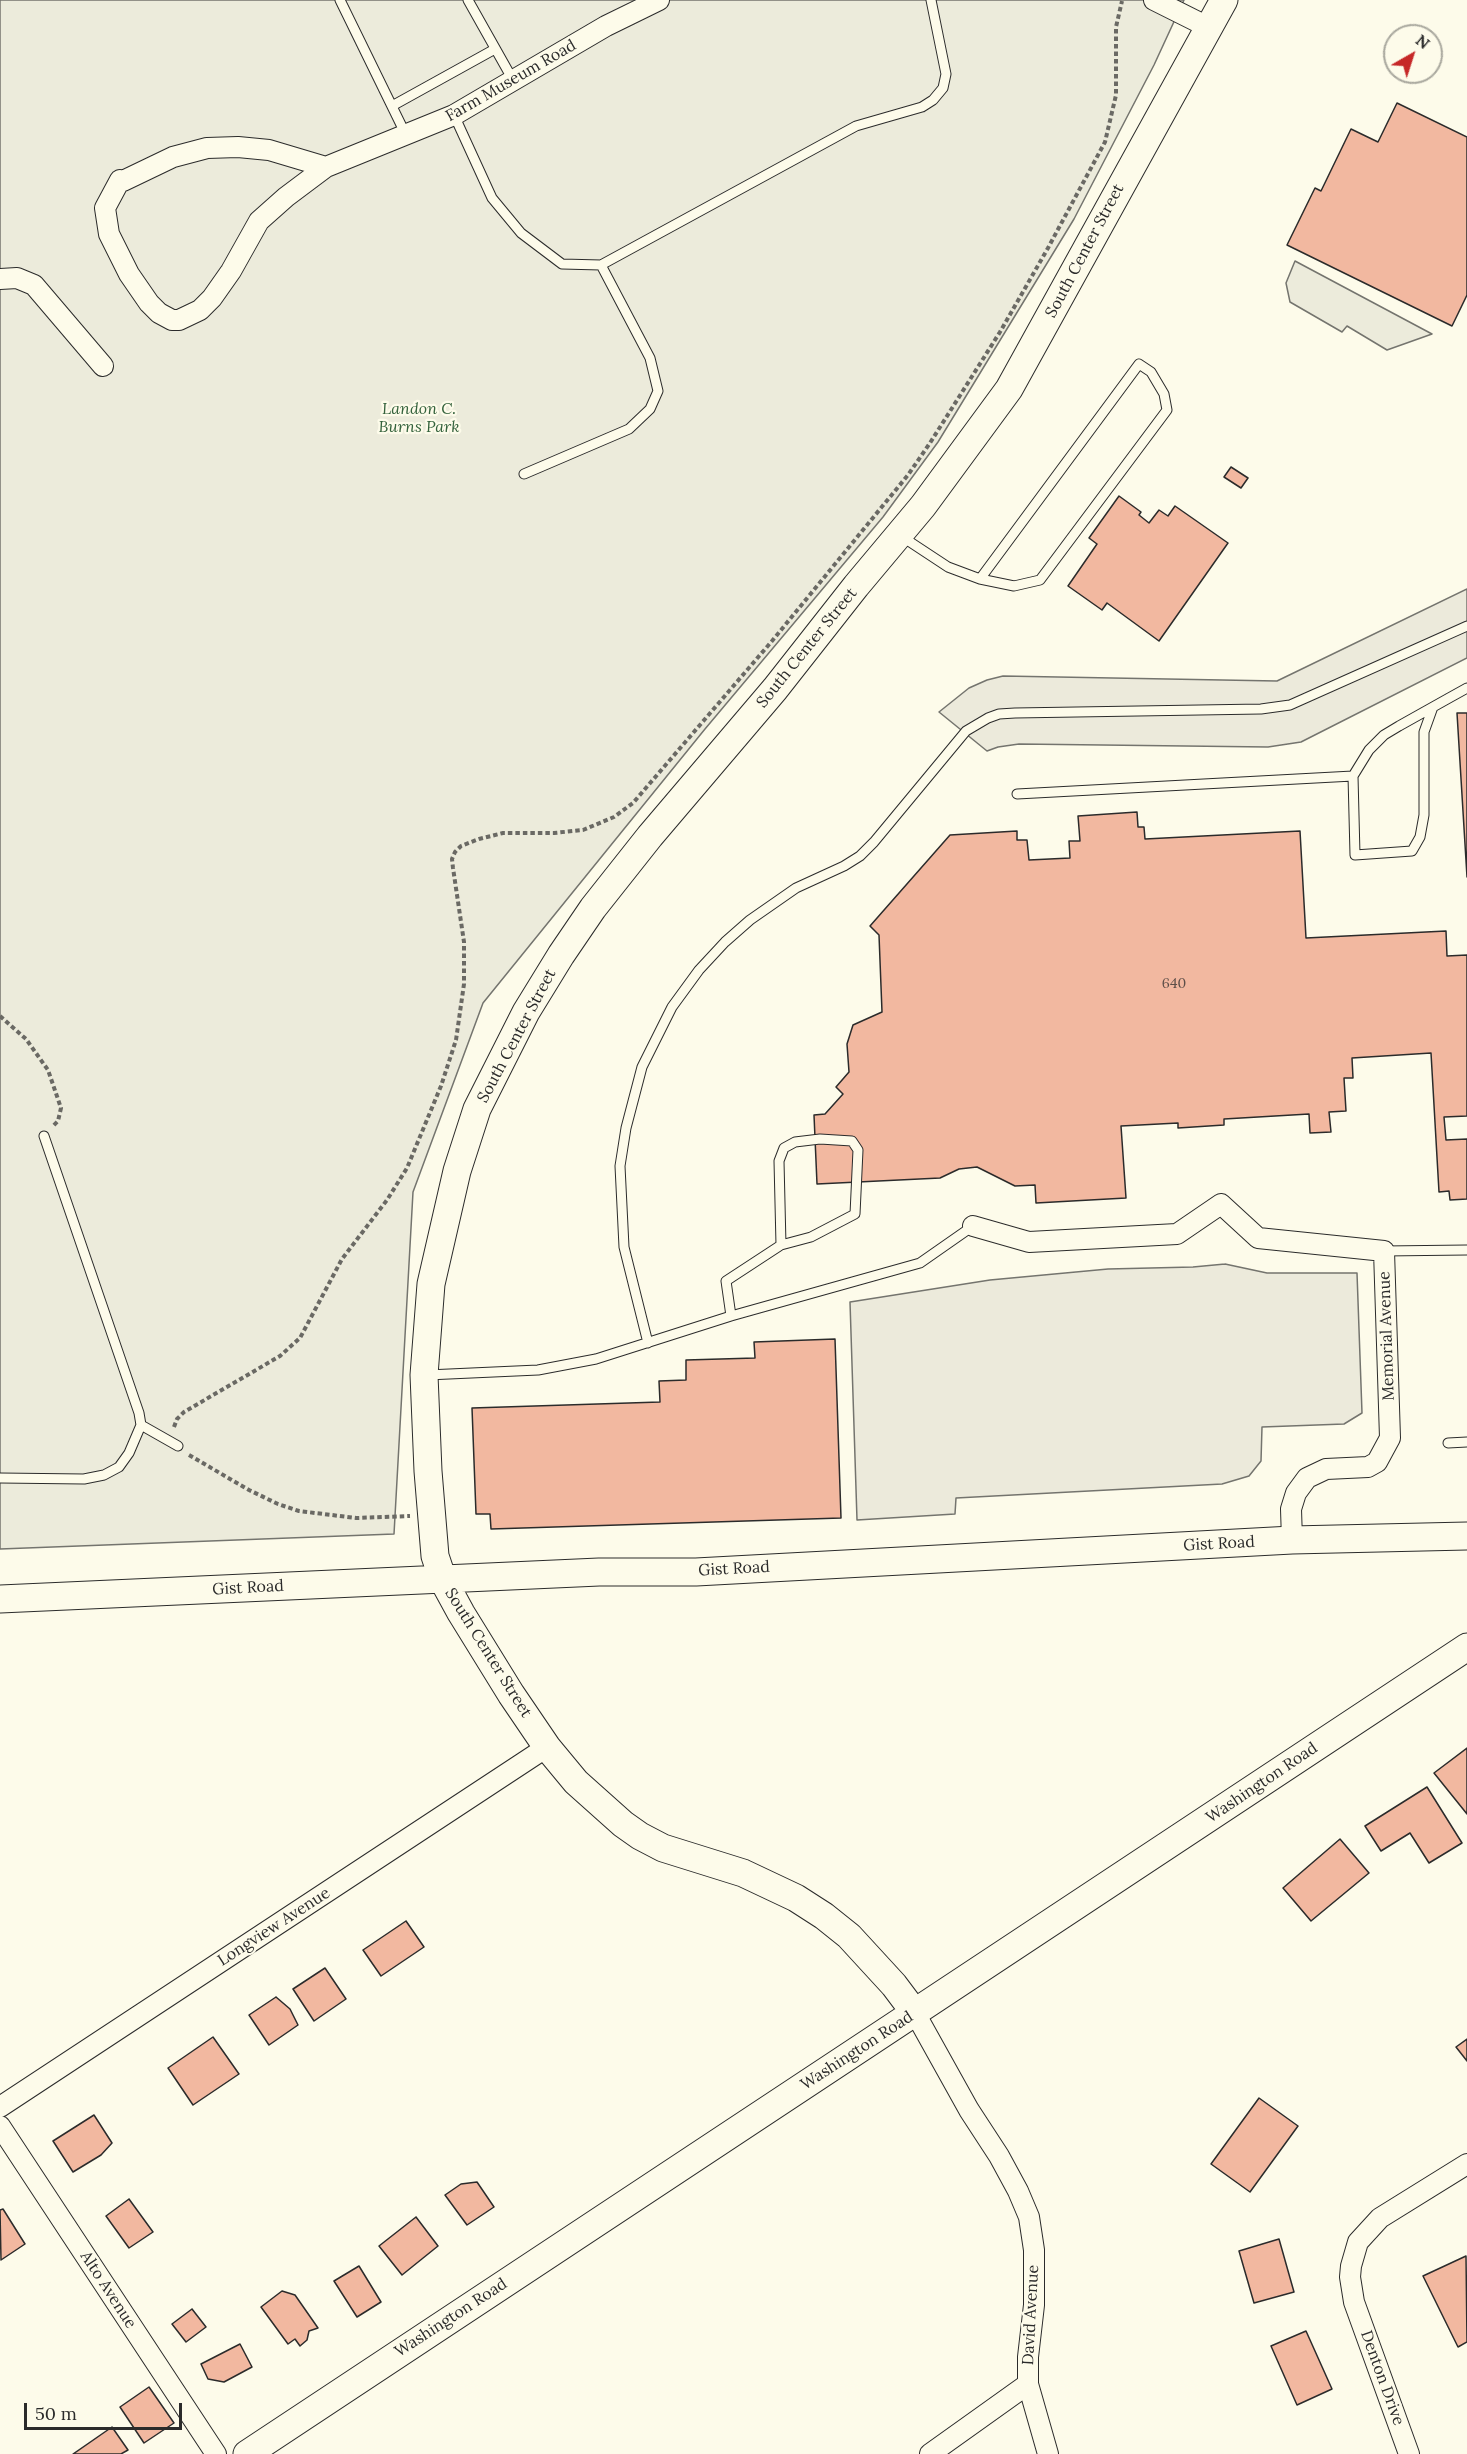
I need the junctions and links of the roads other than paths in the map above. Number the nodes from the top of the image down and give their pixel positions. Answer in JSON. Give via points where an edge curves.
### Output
{"nodes":[{"id":1,"x":340,"y":0,"type":"edge"},
{"id":2,"x":468,"y":0,"type":"edge"},
{"id":3,"x":659,"y":0,"type":"edge"},
{"id":4,"x":931,"y":0,"type":"edge"},
{"id":5,"x":1154,"y":0,"type":"edge"},
{"id":6,"x":1224,"y":0,"type":"edge"},
{"id":7,"x":1210,"y":28,"type":"junction"},
{"id":8,"x":495,"y":49,"type":"junction"},
{"id":9,"x":513,"y":81,"type":"junction"},
{"id":10,"x":392,"y":106,"type":"junction"},
{"id":11,"x":454,"y":115,"type":"junction"},
{"id":12,"x":406,"y":135,"type":"junction"},
{"id":13,"x":326,"y":167,"type":"junction"},
{"id":14,"x":601,"y":265,"type":"junction"},
{"id":15,"x":0,"y":279,"type":"edge"},
{"id":16,"x":103,"y":366,"type":"dead end"},
{"id":17,"x":524,"y":474,"type":"dead end"},
{"id":18,"x":899,"y":534,"type":"junction"},
{"id":19,"x":980,"y":579,"type":"junction"},
{"id":20,"x":1467,"y":626,"type":"edge"},
{"id":21,"x":1467,"y":688,"type":"edge"},
{"id":22,"x":1433,"y":707,"type":"junction"},
{"id":23,"x":1353,"y":776,"type":"junction"},
{"id":24,"x":1017,"y":794,"type":"dead end"},
{"id":25,"x":44,"y":1136,"type":"road end"},
{"id":26,"x":973,"y":1226,"type":"joint"},
{"id":27,"x":781,"y":1245,"type":"junction"},
{"id":28,"x":1467,"y":1250,"type":"edge"},
{"id":29,"x":1384,"y":1251,"type":"junction"},
{"id":30,"x":731,"y":1316,"type":"junction"},
{"id":31,"x":648,"y":1343,"type":"junction"},
{"id":32,"x":424,"y":1375,"type":"junction"},
{"id":33,"x":141,"y":1425,"type":"junction"},
{"id":34,"x":1467,"y":1442,"type":"edge"},
{"id":35,"x":1448,"y":1443,"type":"dead end"},
{"id":36,"x":177,"y":1446,"type":"dead end"},
{"id":37,"x":0,"y":1478,"type":"edge"},
{"id":38,"x":1464,"y":1535,"type":"edge"},
{"id":39,"x":1292,"y":1540,"type":"junction"},
{"id":40,"x":443,"y":1580,"type":"junction"},
{"id":41,"x":0,"y":1599,"type":"edge"},
{"id":42,"x":1467,"y":1647,"type":"edge"},
{"id":43,"x":547,"y":1747,"type":"junction"},
{"id":44,"x":915,"y":2013,"type":"junction"},
{"id":45,"x":0,"y":2107,"type":"edge"},
{"id":46,"x":0,"y":2126,"type":"edge"},
{"id":47,"x":1467,"y":2164,"type":"edge"},
{"id":48,"x":1028,"y":2384,"type":"junction"},
{"id":49,"x":216,"y":2454,"type":"edge"},
{"id":50,"x":247,"y":2454,"type":"edge"},
{"id":51,"x":930,"y":2454,"type":"edge"},
{"id":52,"x":1048,"y":2454,"type":"edge"},
{"id":53,"x":1409,"y":2454,"type":"edge"}],
"edges":[{"from":1,"to":10,"type":"lane"},
{"from":2,"to":8,"type":"lane"},
{"from":3,"to":9,"type":"street","name":"Farm Museum Road"},
{"from":4,"to":14,"type":"lane","via":[[946,74],[943,88],[933,100],[922,107],[856,126]]},
{"from":5,"to":7,"type":"street"},
{"from":6,"to":7,"type":"street","name":"South Center Street"},
{"from":7,"to":18,"type":"street","name":"South Center Street","via":[[1009,389]]},
{"from":8,"to":9,"type":"lane"},
{"from":8,"to":10,"type":"lane"},
{"from":9,"to":11,"type":"street","name":"Farm Museum Road"},
{"from":10,"to":12,"type":"lane"},
{"from":11,"to":12,"type":"street","name":"Farm Museum Road"},
{"from":11,"to":14,"type":"lane","via":[[492,198],[521,233],[562,264]]},
{"from":12,"to":13,"type":"street","name":"Farm Museum Road"},
{"from":13,"to":13,"type":"street","name":"Farm Museum Road","via":[[264,215],[212,298],[200,310],[179,320],[159,313],[149,303],[109,234],[105,208],[120,180],[123,182],[173,157],[207,148],[238,147],[269,150]]},
{"from":14,"to":17,"type":"lane","via":[[650,358],[658,391],[650,409],[629,429]]},
{"from":15,"to":16,"type":"street","via":[[17,278],[34,285]]},
{"from":18,"to":19,"type":"lane","via":[[948,567]]},
{"from":18,"to":32,"type":"street","name":"South Center Street","via":[[593,908],[526,1012],[477,1109],[457,1171],[431,1284]]},
{"from":19,"to":19,"type":"lane","via":[[1139,364],[1151,372],[1164,394],[1167,410],[1040,580],[1014,586]]},
{"from":20,"to":31,"type":"lane","via":[[1290,705],[1261,709],[1015,713],[987,718],[966,731],[860,856],[796,888],[750,920],[699,970],[672,1007],[642,1067],[626,1128],[620,1167],[624,1247]]},
{"from":21,"to":22,"type":"lane"},
{"from":22,"to":23,"type":"lane","via":[[1384,735]]},
{"from":22,"to":23,"type":"lane","via":[[1424,732],[1424,815],[1420,837],[1412,851],[1355,855]]},
{"from":23,"to":24,"type":"lane"},
{"from":25,"to":33,"type":"lane"},
{"from":26,"to":29,"type":"street","name":"Memorial Avenue","via":[[1029,1242],[1177,1234],[1221,1204],[1258,1238]]},
{"from":26,"to":30,"type":"lane","via":[[920,1263]]},
{"from":27,"to":27,"type":"lane","via":[[812,1236],[855,1214],[858,1150],[852,1141],[820,1139],[795,1142],[784,1148],[779,1161]]},
{"from":27,"to":30,"type":"lane","via":[[726,1281]]},
{"from":28,"to":29,"type":"lane"},
{"from":29,"to":39,"type":"street","name":"Memorial Avenue","via":[[1390,1438],[1377,1462],[1368,1467],[1326,1469],[1307,1478],[1296,1492],[1291,1509]]},
{"from":30,"to":31,"type":"lane"},
{"from":31,"to":32,"type":"lane","via":[[538,1370]]},
{"from":32,"to":40,"type":"street","name":"South Center Street","via":[[435,1556]]},
{"from":33,"to":36,"type":"lane"},
{"from":33,"to":37,"type":"lane","via":[[119,1467],[104,1475],[84,1479]]},
{"from":34,"to":35,"type":"lane"},
{"from":38,"to":39,"type":"street","name":"Gist Road"},
{"from":39,"to":40,"type":"street","name":"Gist Road","via":[[696,1572],[599,1572]]},
{"from":40,"to":41,"type":"street","name":"Gist Road"},
{"from":40,"to":43,"type":"street","name":"South Center Street"},
{"from":42,"to":44,"type":"street","name":"Washington Road"},
{"from":43,"to":44,"type":"street","name":"South Center Street","via":[[602,1807],[640,1836],[682,1856],[768,1884],[824,1916],[871,1959]]},
{"from":43,"to":45,"type":"street","name":"Longview Avenue"},
{"from":44,"to":48,"type":"street","name":"David Avenue","via":[[999,2156],[1029,2217],[1034,2250],[1034,2305]]},
{"from":44,"to":50,"type":"street","name":"Washington Road"},
{"from":46,"to":49,"type":"street","name":"Alto Avenue"},
{"from":47,"to":53,"type":"street","name":"Denton Drive","via":[[1380,2218],[1358,2242],[1351,2266],[1354,2302]]},
{"from":48,"to":51,"type":"street","name":"David Avenue"},
{"from":48,"to":52,"type":"street"}]}
